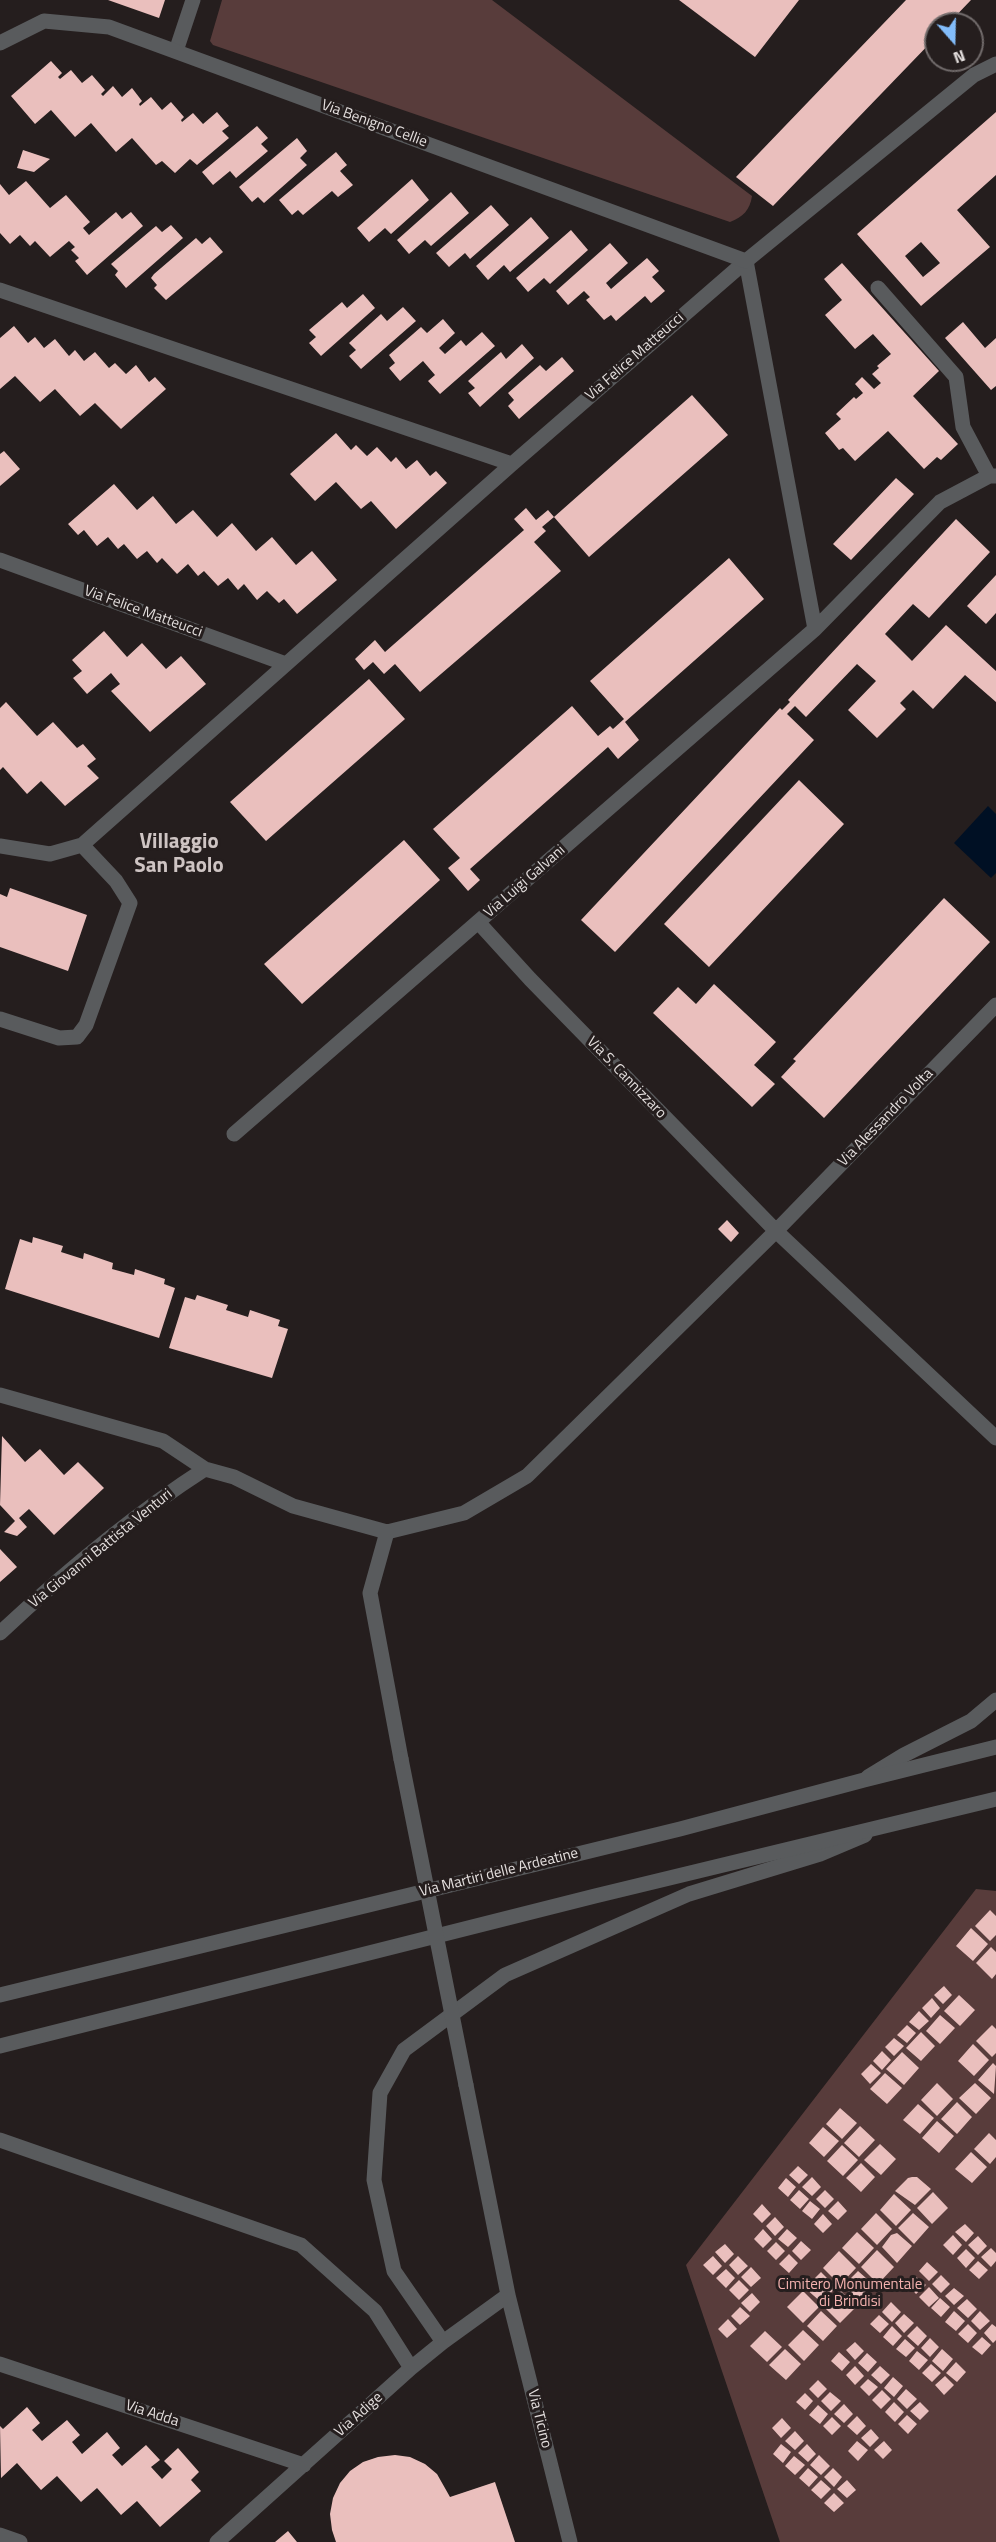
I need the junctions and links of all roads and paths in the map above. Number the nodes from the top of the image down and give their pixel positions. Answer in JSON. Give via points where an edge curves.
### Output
{"nodes":[{"id":1,"x":193,"y":0,"type":"edge"},
{"id":2,"x":0,"y":43,"type":"edge"},
{"id":3,"x":176,"y":51,"type":"junction"},
{"id":4,"x":996,"y":63,"type":"edge"},
{"id":5,"x":746,"y":261,"type":"junction"},
{"id":6,"x":878,"y":288,"type":"dead end"},
{"id":7,"x":0,"y":290,"type":"edge"},
{"id":8,"x":512,"y":464,"type":"junction"},
{"id":9,"x":993,"y":476,"type":"edge"},
{"id":10,"x":0,"y":560,"type":"edge"},
{"id":11,"x":815,"y":629,"type":"junction"},
{"id":12,"x":286,"y":664,"type":"junction"},
{"id":13,"x":82,"y":845,"type":"junction"},
{"id":14,"x":0,"y":846,"type":"edge"},
{"id":15,"x":479,"y":923,"type":"junction"},
{"id":16,"x":996,"y":1005,"type":"edge"},
{"id":17,"x":0,"y":1019,"type":"edge"},
{"id":18,"x":234,"y":1134,"type":"dead end"},
{"id":19,"x":776,"y":1231,"type":"junction"},
{"id":20,"x":0,"y":1395,"type":"edge"},
{"id":21,"x":996,"y":1438,"type":"edge"},
{"id":22,"x":205,"y":1469,"type":"junction"},
{"id":23,"x":387,"y":1532,"type":"junction"},
{"id":24,"x":0,"y":1634,"type":"edge"},
{"id":25,"x":996,"y":1700,"type":"edge"},
{"id":26,"x":996,"y":1714,"type":"edge"},
{"id":27,"x":971,"y":1721,"type":"junction"},
{"id":28,"x":996,"y":1747,"type":"edge"},
{"id":29,"x":864,"y":1780,"type":"junction"},
{"id":30,"x":996,"y":1799,"type":"edge"},
{"id":31,"x":889,"y":1825,"type":"junction"},
{"id":32,"x":0,"y":1995,"type":"edge"},
{"id":33,"x":0,"y":2046,"type":"edge"},
{"id":34,"x":0,"y":2140,"type":"edge"},
{"id":35,"x":508,"y":2295,"type":"junction"},
{"id":36,"x":442,"y":2342,"type":"junction"},
{"id":37,"x":0,"y":2364,"type":"edge"},
{"id":38,"x":411,"y":2368,"type":"junction"},
{"id":39,"x":304,"y":2465,"type":"junction"},
{"id":40,"x":0,"y":2535,"type":"edge"},
{"id":41,"x":20,"y":2542,"type":"edge"},
{"id":42,"x":217,"y":2542,"type":"edge"},
{"id":43,"x":570,"y":2542,"type":"edge"}],
"edges":[{"from":1,"to":3,"type":"street"},
{"from":2,"to":3,"type":"street","name":"Via Benigno Cellie","via":[[44,21],[109,27]]},
{"from":3,"to":5,"type":"street","name":"Via Benigno Cellie"},
{"from":4,"to":5,"type":"street","name":"Via Felice Matteucci","via":[[974,75]]},
{"from":5,"to":8,"type":"street","name":"Via Felice Matteucci"},
{"from":5,"to":11,"type":"street"},
{"from":6,"to":9,"type":"street","via":[[956,377],[963,427]]},
{"from":7,"to":8,"type":"street"},
{"from":8,"to":12,"type":"street","name":"Via Felice Matteucci"},
{"from":9,"to":11,"type":"street","name":"Via Luigi Galvani","via":[[940,502]]},
{"from":10,"to":12,"type":"street","name":"Via Felice Matteucci"},
{"from":11,"to":15,"type":"street","name":"Via Luigi Galvani"},
{"from":12,"to":13,"type":"street","name":"Via Felice Matteucci"},
{"from":13,"to":14,"type":"street","name":"Via Felice Matteucci","via":[[50,854]]},
{"from":13,"to":17,"type":"street","via":[[116,881],[130,903],[86,1025],[77,1037],[59,1038]]},
{"from":15,"to":18,"type":"street","name":"Via Luigi Galvani"},
{"from":15,"to":19,"type":"street","name":"Via S. Cannizzaro"},
{"from":16,"to":19,"type":"street","name":"Via Alessandro Volta"},
{"from":19,"to":21,"type":"street","name":"Via S. Cannizzaro"},
{"from":19,"to":23,"type":"street","name":"Via Alessandro Volta","via":[[526,1476],[464,1513]]},
{"from":20,"to":22,"type":"street","via":[[163,1441]]},
{"from":22,"to":23,"type":"street","via":[[234,1477],[293,1506]]},
{"from":22,"to":24,"type":"street","name":"Via Giovanni Battista Venturi","via":[[163,1496]]},
{"from":23,"to":35,"type":"street","name":"Via Ticino","bridge":true,"via":[[370,1593]]},
{"from":25,"to":27,"type":"street"},
{"from":26,"to":27,"type":"street"},
{"from":27,"to":29,"type":"street"},
{"from":28,"to":29,"type":"street","name":"Via Martiri delle Ardeatine"},
{"from":29,"to":32,"type":"street","name":"Via Martiri delle Ardeatine","via":[[680,1829]]},
{"from":30,"to":31,"type":"street"},
{"from":31,"to":33,"type":"street"},
{"from":31,"to":36,"type":"street","via":[[820,1854],[689,1894],[505,1975],[404,2050],[380,2093],[374,2180],[394,2271]]},
{"from":34,"to":38,"type":"street","via":[[301,2246],[375,2311]]},
{"from":35,"to":36,"type":"street","name":"Via Adige"},
{"from":35,"to":43,"type":"street","name":"Via Ticino"},
{"from":36,"to":38,"type":"street","name":"Via Adige"},
{"from":37,"to":39,"type":"street","name":"Via Adda"},
{"from":38,"to":39,"type":"street","name":"Via Adige"},
{"from":39,"to":42,"type":"street","name":"Via Adige"},
{"from":40,"to":41,"type":"street"}]}
